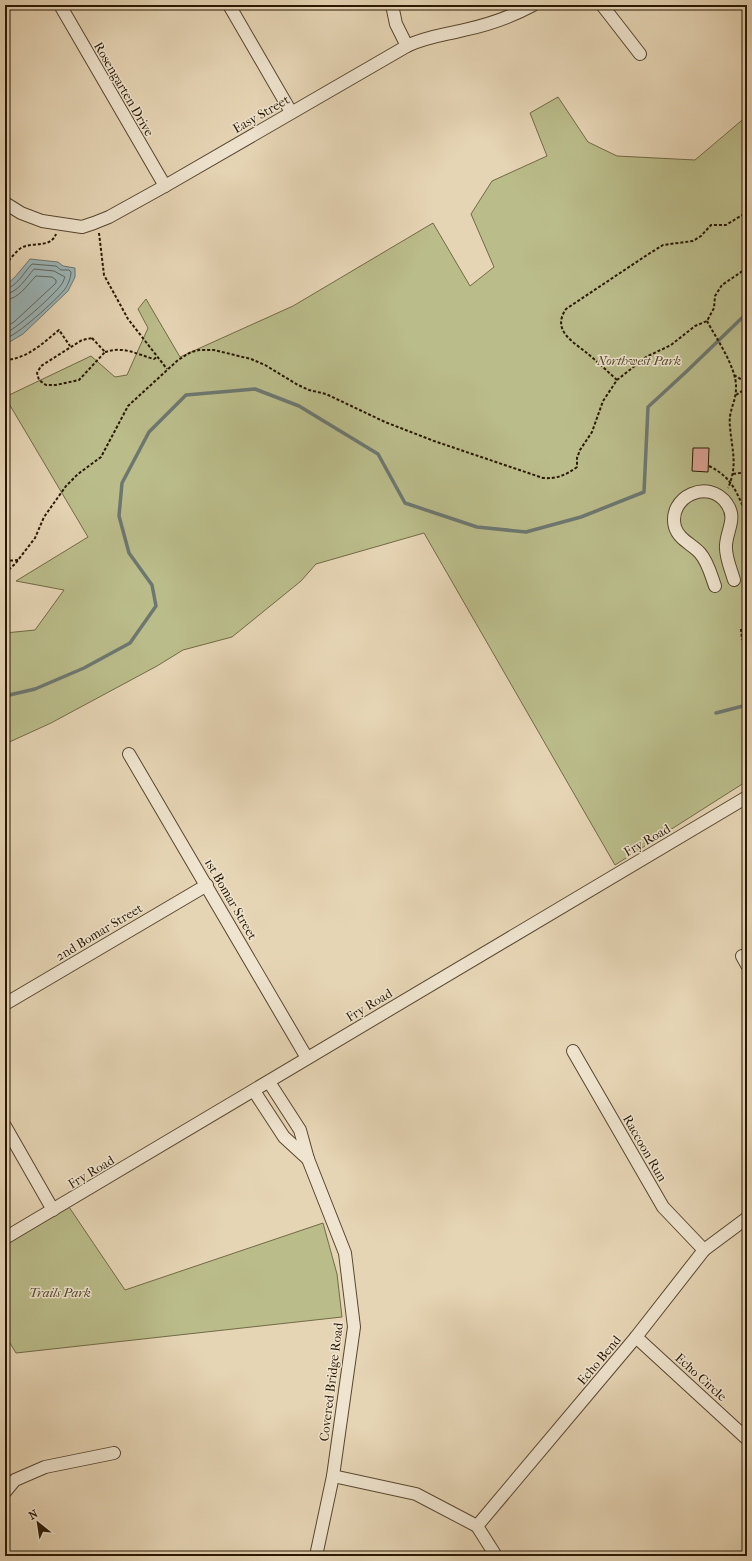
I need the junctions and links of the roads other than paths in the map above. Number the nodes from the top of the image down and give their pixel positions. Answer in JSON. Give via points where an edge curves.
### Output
{"nodes":[{"id":1,"x":60,"y":5,"type":"edge"},
{"id":2,"x":229,"y":5,"type":"edge"},
{"id":3,"x":392,"y":5,"type":"edge"},
{"id":4,"x":533,"y":5,"type":"edge"},
{"id":5,"x":602,"y":5,"type":"edge"},
{"id":6,"x":407,"y":46,"type":"junction"},
{"id":7,"x":640,"y":54,"type":"dead end"},
{"id":8,"x":291,"y":112,"type":"junction"},
{"id":9,"x":165,"y":186,"type":"junction"},
{"id":10,"x":5,"y":202,"type":"edge"},
{"id":11,"x":734,"y":580,"type":"dead end"},
{"id":12,"x":715,"y":586,"type":"dead end"},
{"id":13,"x":129,"y":754,"type":"dead end"},
{"id":14,"x":747,"y":797,"type":"edge"},
{"id":15,"x":206,"y":885,"type":"junction"},
{"id":16,"x":5,"y":1004,"type":"edge"},
{"id":17,"x":573,"y":1051,"type":"dead end"},
{"id":18,"x":307,"y":1058,"type":"junction"},
{"id":19,"x":269,"y":1082,"type":"junction"},
{"id":20,"x":254,"y":1091,"type":"junction"},
{"id":21,"x":5,"y":1126,"type":"edge"},
{"id":22,"x":308,"y":1159,"type":"junction"},
{"id":23,"x":53,"y":1210,"type":"junction"},
{"id":24,"x":747,"y":1218,"type":"edge"},
{"id":25,"x":5,"y":1238,"type":"edge"},
{"id":26,"x":704,"y":1250,"type":"junction"},
{"id":27,"x":636,"y":1337,"type":"junction"},
{"id":28,"x":746,"y":1438,"type":"edge"},
{"id":29,"x":114,"y":1453,"type":"dead end"},
{"id":30,"x":333,"y":1476,"type":"junction"},
{"id":31,"x":5,"y":1492,"type":"edge"},
{"id":32,"x":477,"y":1526,"type":"junction"},
{"id":33,"x":316,"y":1556,"type":"edge"},
{"id":34,"x":496,"y":1556,"type":"edge"}],
"edges":[{"from":1,"to":9,"type":"street","name":"Rosengarten Drive"},
{"from":2,"to":8,"type":"street"},
{"from":3,"to":6,"type":"street","via":[[396,24]]},
{"from":4,"to":6,"type":"street","name":"Easy Street","via":[[480,27],[428,38]]},
{"from":5,"to":7,"type":"street"},
{"from":6,"to":8,"type":"street","name":"Easy Street"},
{"from":8,"to":9,"type":"street","name":"Easy Street"},
{"from":9,"to":10,"type":"street","name":"Easy Street","via":[[109,217],[82,227],[42,221],[21,213]]},
{"from":11,"to":12,"type":"street","via":[[726,553],[732,522],[727,504],[718,494],[703,490],[690,494],[679,504],[673,517],[676,530],[683,540],[701,554]]},
{"from":13,"to":15,"type":"street","name":"1st Bomar Street"},
{"from":14,"to":18,"type":"street","name":"Fry Road"},
{"from":15,"to":16,"type":"street","name":"2nd Bomar Street"},
{"from":15,"to":18,"type":"street","name":"1st Bomar Street"},
{"from":17,"to":26,"type":"street","name":"Raccoon Run","via":[[663,1207]]},
{"from":18,"to":19,"type":"street","name":"Fry Road"},
{"from":19,"to":20,"type":"street","name":"Fry Road"},
{"from":19,"to":22,"type":"street","name":"Covered Bridge Road","via":[[300,1130]]},
{"from":20,"to":22,"type":"street","via":[[284,1137]]},
{"from":20,"to":23,"type":"street","name":"Fry Road"},
{"from":21,"to":23,"type":"street"},
{"from":22,"to":30,"type":"street","name":"Covered Bridge Road","via":[[345,1253],[354,1327]]},
{"from":23,"to":25,"type":"street","name":"Fry Road"},
{"from":24,"to":26,"type":"street","name":"Echo Bend"},
{"from":26,"to":27,"type":"street","name":"Echo Bend"},
{"from":27,"to":28,"type":"street","name":"Echo Circle"},
{"from":27,"to":32,"type":"street","name":"Echo Bend"},
{"from":29,"to":31,"type":"street","via":[[45,1467],[15,1480]]},
{"from":30,"to":32,"type":"street","via":[[416,1494]]},
{"from":30,"to":33,"type":"street","name":"Covered Bridge Road"},
{"from":32,"to":34,"type":"street"}]}
